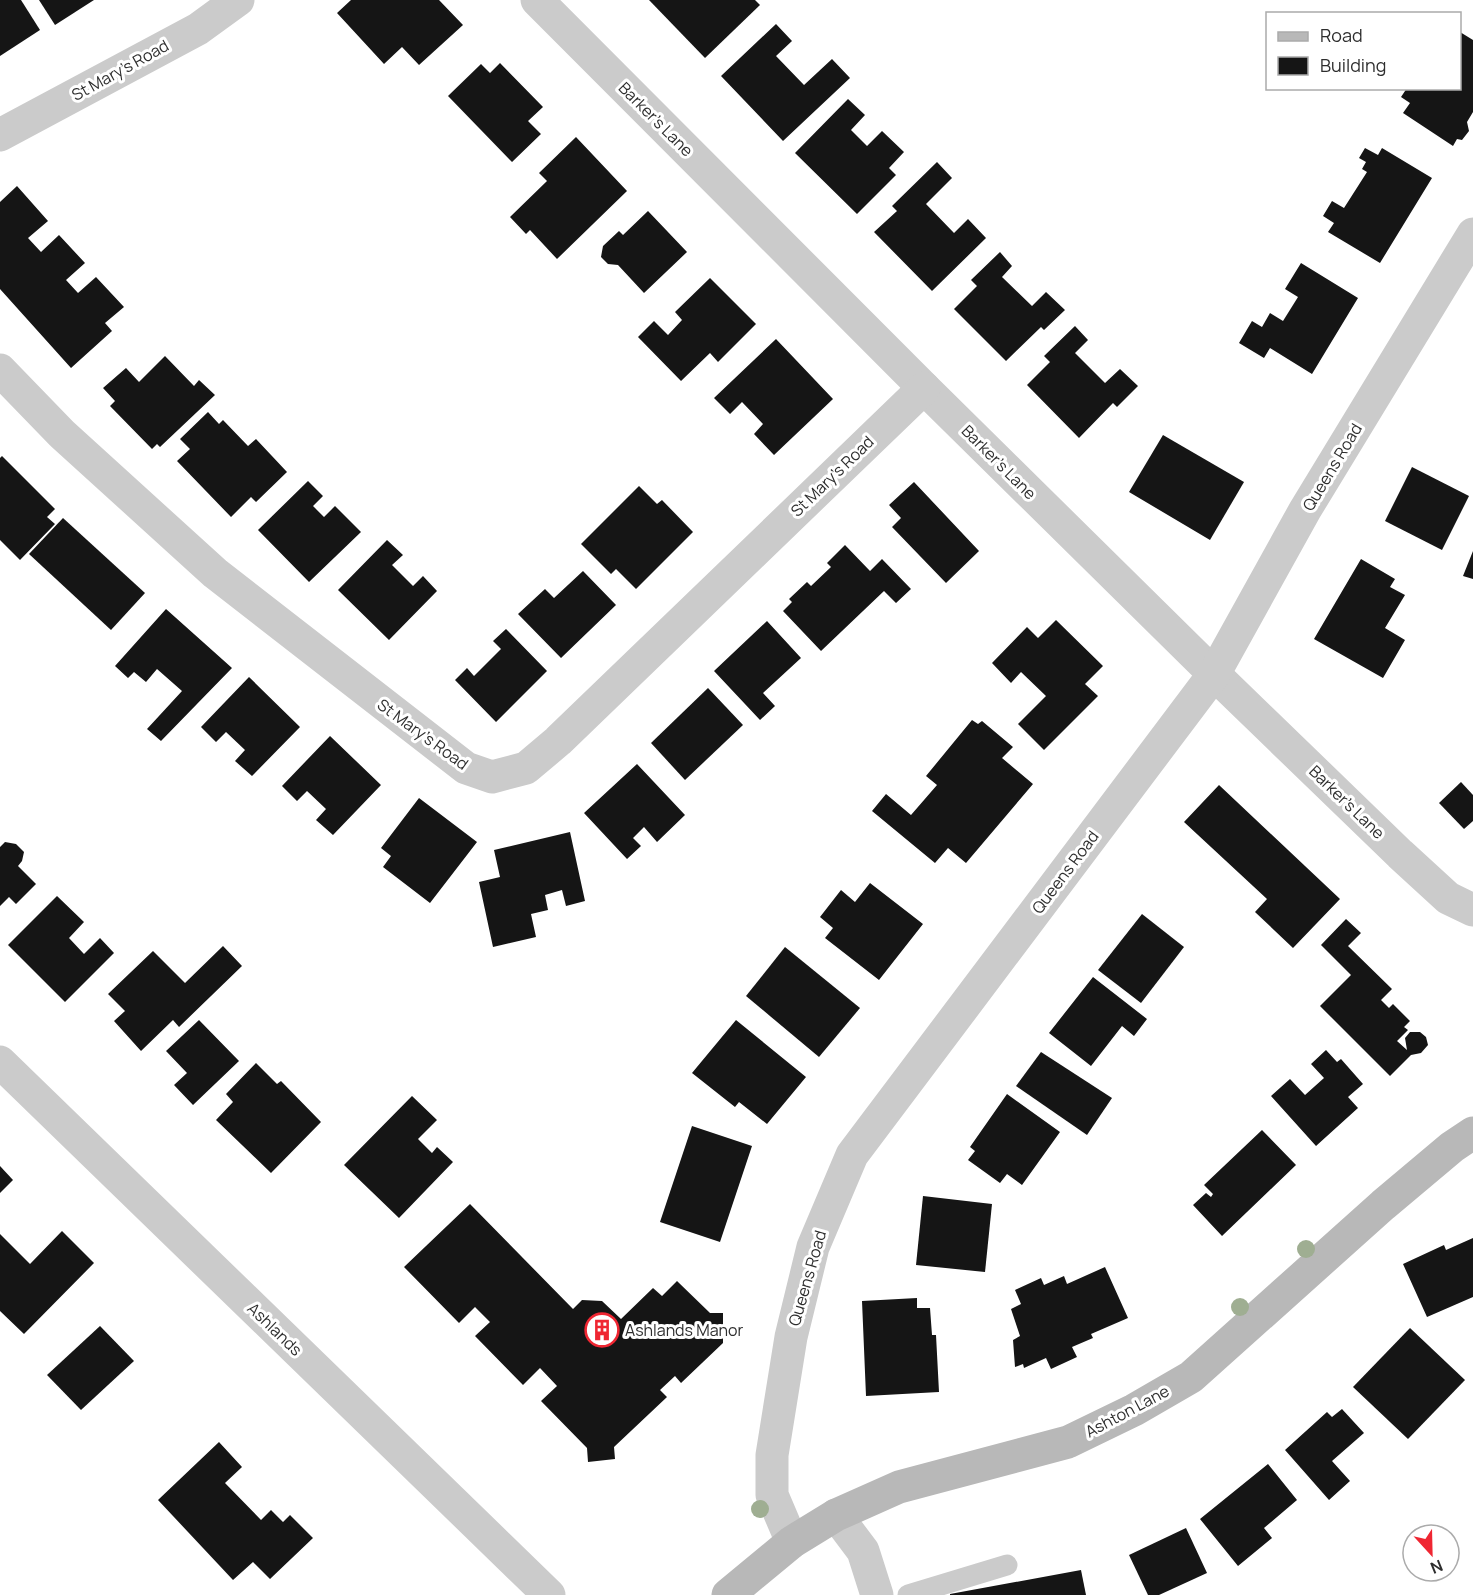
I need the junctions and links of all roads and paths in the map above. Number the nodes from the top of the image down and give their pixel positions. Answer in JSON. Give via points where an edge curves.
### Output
{"nodes":[{"id":1,"x":238,"y":0,"type":"edge"},
{"id":2,"x":537,"y":0,"type":"edge"},
{"id":3,"x":0,"y":135,"type":"edge"},
{"id":4,"x":1473,"y":234,"type":"edge"},
{"id":5,"x":0,"y":370,"type":"edge"},
{"id":6,"x":924,"y":388,"type":"junction"},
{"id":7,"x":1214,"y":674,"type":"junction"},
{"id":8,"x":1473,"y":910,"type":"edge"},
{"id":9,"x":0,"y":1062,"type":"edge"},
{"id":10,"x":1473,"y":1133,"type":"edge"},
{"id":11,"x":836,"y":1515,"type":"junction"},
{"id":12,"x":792,"y":1542,"type":"junction"},
{"id":13,"x":1007,"y":1564,"type":"dead end"},
{"id":14,"x":549,"y":1595,"type":"edge"},
{"id":15,"x":728,"y":1595,"type":"edge"},
{"id":16,"x":877,"y":1595,"type":"edge"},
{"id":17,"x":908,"y":1595,"type":"edge"}],
"edges":[{"from":1,"to":3,"type":"street","name":"St Mary's Road","via":[[198,29]]},
{"from":2,"to":6,"type":"street","name":"Barker's Lane"},
{"from":4,"to":7,"type":"street","name":"Queens Road","via":[[1305,510]]},
{"from":5,"to":6,"type":"street","name":"St Mary's Road","via":[[62,434],[214,573],[466,768],[492,777],[526,768],[558,741]]},
{"from":6,"to":7,"type":"street","name":"Barker's Lane"},
{"from":7,"to":8,"type":"street","name":"Barker's Lane","via":[[1448,898]]},
{"from":7,"to":12,"type":"street","name":"Queens Road","via":[[852,1155],[813,1247],[790,1337],[772,1455],[772,1495]]},
{"from":9,"to":14,"type":"street","name":"Ashlands"},
{"from":10,"to":11,"type":"main road","name":"Ashton Lane","via":[[1383,1204],[1191,1377],[1068,1442],[899,1487]]},
{"from":11,"to":12,"type":"main road","name":"Ashton Lane"},
{"from":11,"to":16,"type":"street","via":[[863,1551]]},
{"from":12,"to":15,"type":"main road","name":"Ashton Lane"},
{"from":13,"to":17,"type":"lane"}]}
